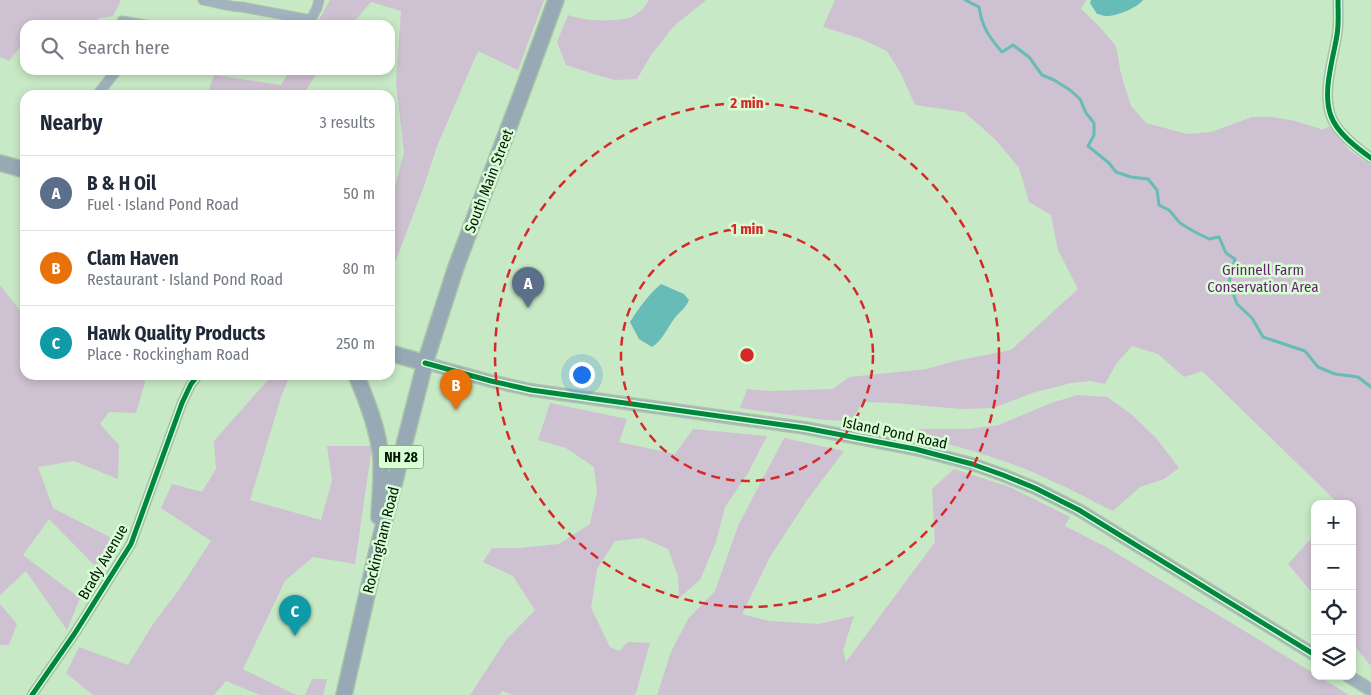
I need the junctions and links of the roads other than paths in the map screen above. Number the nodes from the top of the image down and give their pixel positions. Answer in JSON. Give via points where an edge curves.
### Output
{"nodes":[{"id":1,"x":203,"y":0,"type":"edge"},
{"id":2,"x":319,"y":0,"type":"edge"},
{"id":3,"x":556,"y":0,"type":"edge"},
{"id":4,"x":1338,"y":0,"type":"edge"},
{"id":5,"x":301,"y":20,"type":"edge"},
{"id":6,"x":310,"y":20,"type":"edge"},
{"id":7,"x":113,"y":75,"type":"edge"},
{"id":8,"x":101,"y":90,"type":"edge"},
{"id":9,"x":1371,"y":158,"type":"edge"},
{"id":10,"x":0,"y":163,"type":"edge"},
{"id":11,"x":20,"y":169,"type":"edge"},
{"id":12,"x":395,"y":354,"type":"edge"},
{"id":13,"x":425,"y":362,"type":"junction"},
{"id":14,"x":194,"y":380,"type":"edge"},
{"id":15,"x":358,"y":380,"type":"edge"},
{"id":16,"x":377,"y":551,"type":"junction"},
{"id":17,"x":1311,"y":653,"type":"edge"},
{"id":18,"x":1355,"y":680,"type":"edge"},
{"id":19,"x":1371,"y":690,"type":"edge"},
{"id":20,"x":32,"y":695,"type":"edge"},
{"id":21,"x":344,"y":695,"type":"edge"}],
"edges":[{"from":1,"to":5,"type":"street"},
{"from":2,"to":6,"type":"street"},
{"from":3,"to":13,"type":"main road","name":"South Main Street","via":[[456,266]]},
{"from":4,"to":9,"type":"street","via":[[1337,32],[1329,77],[1331,117],[1356,148]]},
{"from":7,"to":8,"type":"street"},
{"from":10,"to":11,"type":"main road"},
{"from":12,"to":13,"type":"main road"},
{"from":13,"to":16,"type":"main road","name":"Rockingham Road","number":"NH 28"},
{"from":13,"to":17,"type":"street","name":"Island Pond Road","via":[[536,391],[814,429],[972,464],[1028,485],[1080,510]]},
{"from":14,"to":20,"type":"street","name":"Brady Avenue","via":[[182,403],[131,544]]},
{"from":15,"to":16,"type":"main road","number":"NH 28","via":[[373,420],[380,456],[382,475]]},
{"from":16,"to":21,"type":"main road","name":"Rockingham Road","number":"NH 28"},
{"from":18,"to":19,"type":"street"}]}
